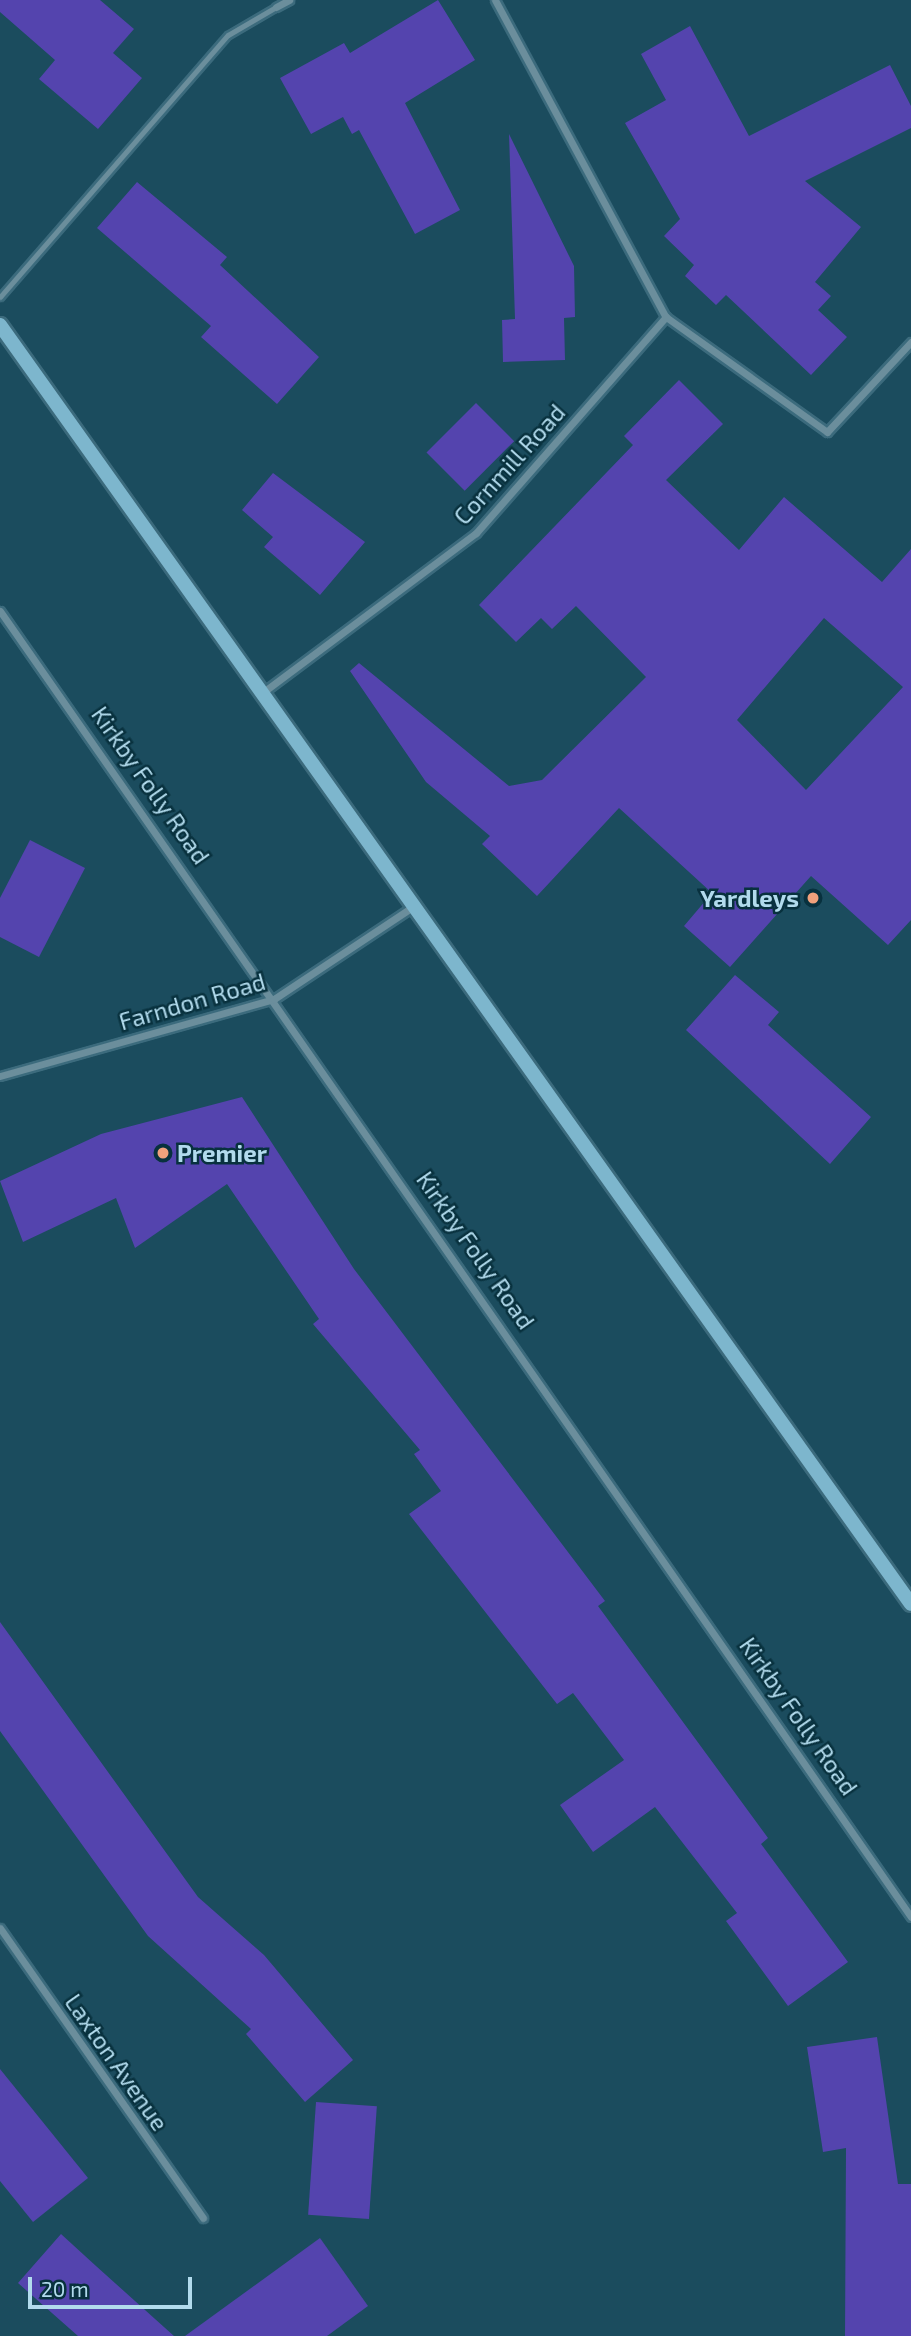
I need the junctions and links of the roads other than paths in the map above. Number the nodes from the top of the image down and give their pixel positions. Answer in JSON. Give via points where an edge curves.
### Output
{"nodes":[{"id":1,"x":289,"y":0,"type":"edge"},
{"id":2,"x":495,"y":0,"type":"edge"},
{"id":3,"x":276,"y":7,"type":"joint"},
{"id":4,"x":0,"y":297,"type":"edge"},
{"id":5,"x":666,"y":317,"type":"junction"},
{"id":6,"x":0,"y":325,"type":"edge"},
{"id":7,"x":911,"y":342,"type":"edge"},
{"id":8,"x":0,"y":611,"type":"edge"},
{"id":9,"x":262,"y":693,"type":"junction"},
{"id":10,"x":414,"y":906,"type":"junction"},
{"id":11,"x":274,"y":999,"type":"junction"},
{"id":12,"x":0,"y":1076,"type":"edge"},
{"id":13,"x":911,"y":1604,"type":"edge"},
{"id":14,"x":911,"y":1917,"type":"edge"},
{"id":15,"x":0,"y":1928,"type":"edge"},
{"id":16,"x":203,"y":2218,"type":"dead end"}],
"edges":[{"from":1,"to":3,"type":"street"},
{"from":2,"to":5,"type":"street"},
{"from":3,"to":4,"type":"lane","via":[[228,35]]},
{"from":5,"to":7,"type":"street","via":[[827,432]]},
{"from":5,"to":9,"type":"street","name":"Cornmill Road","via":[[476,533]]},
{"from":6,"to":9,"type":"main road"},
{"from":8,"to":11,"type":"street","name":"Kirkby Folly Road"},
{"from":9,"to":10,"type":"main road"},
{"from":10,"to":11,"type":"street","name":"Farndon Road"},
{"from":10,"to":13,"type":"main road"},
{"from":11,"to":12,"type":"street","name":"Farndon Road"},
{"from":11,"to":14,"type":"street","name":"Kirkby Folly Road"},
{"from":15,"to":16,"type":"street","name":"Laxton Avenue"}]}
